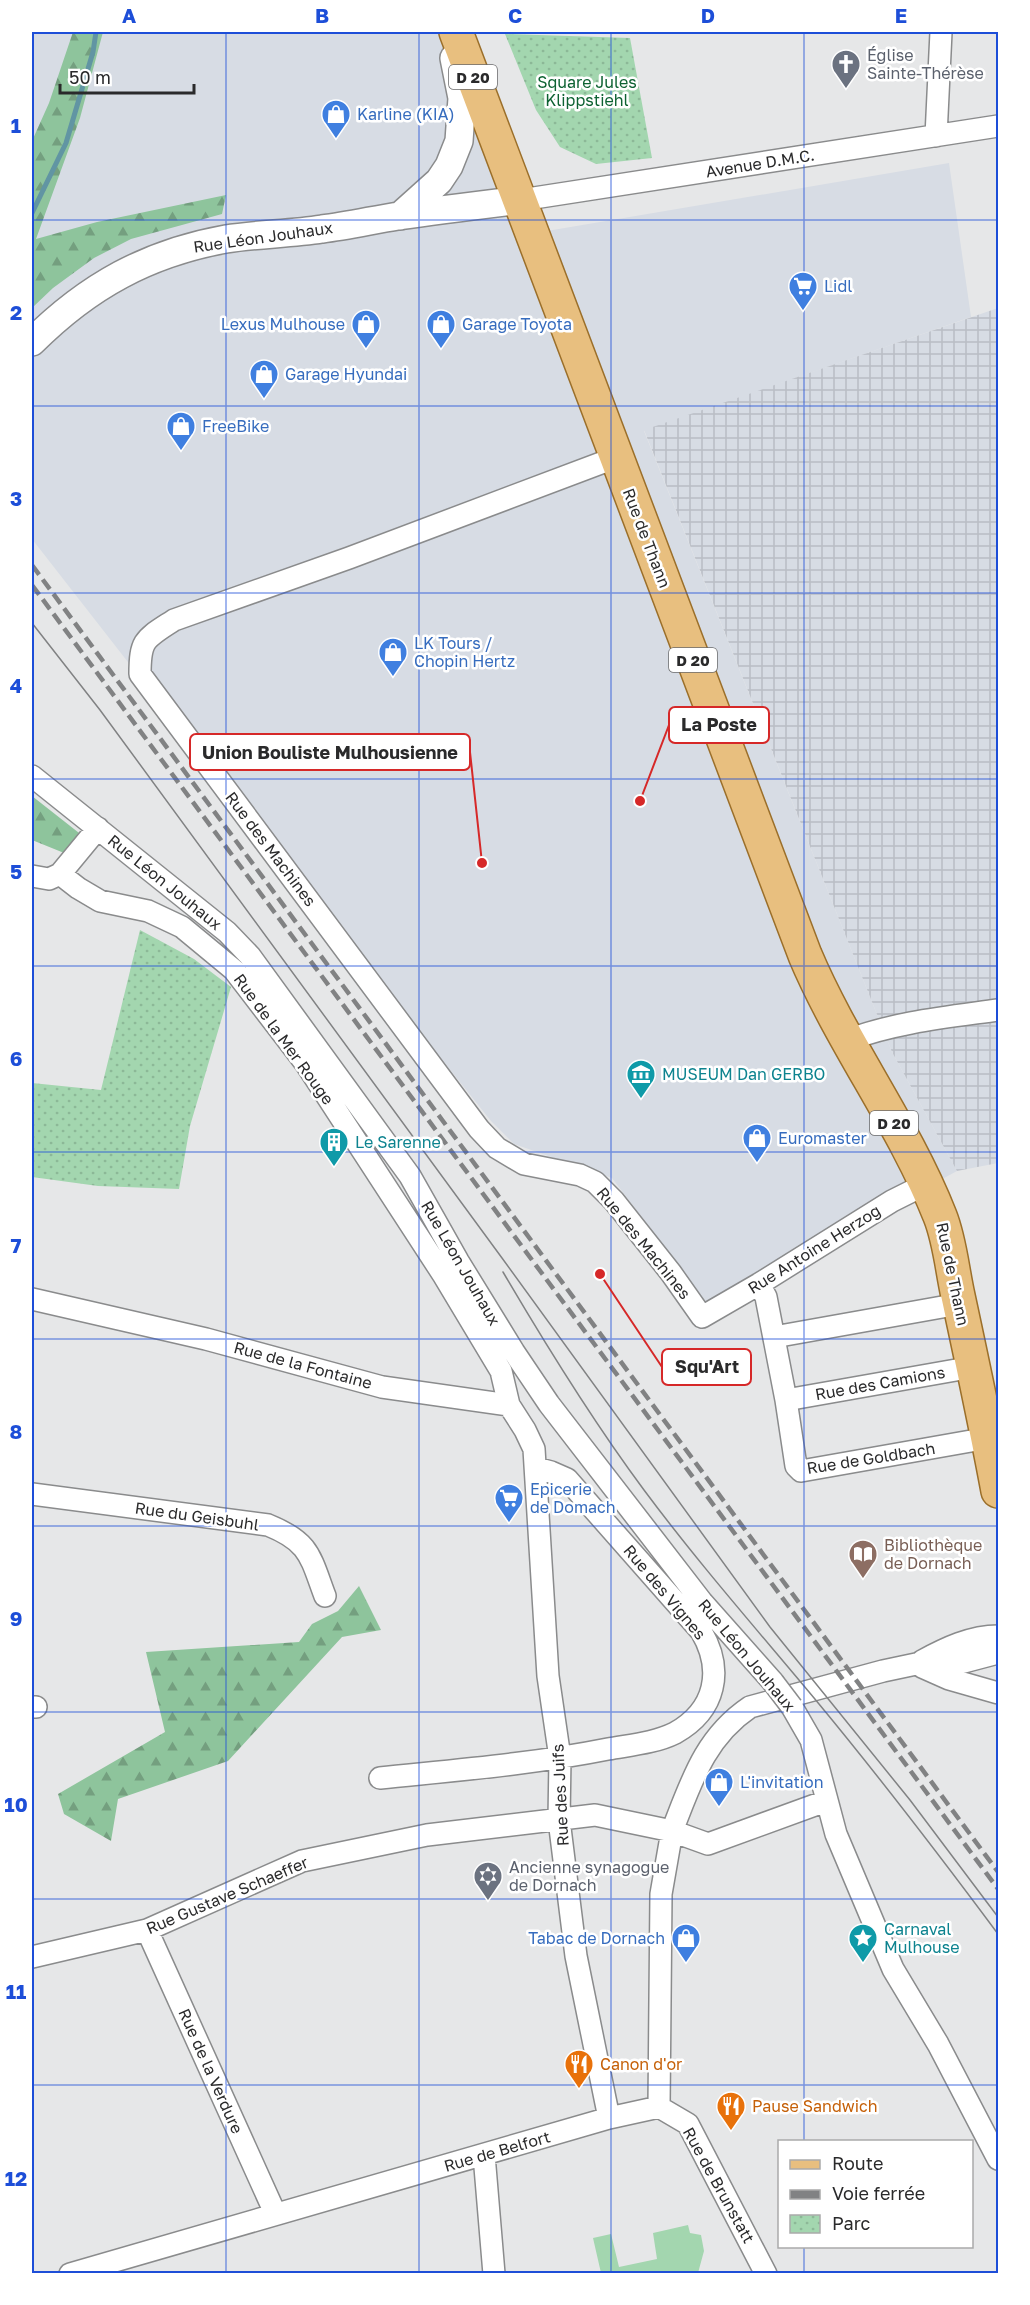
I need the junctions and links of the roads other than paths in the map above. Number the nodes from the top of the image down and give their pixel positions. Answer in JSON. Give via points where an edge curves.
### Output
{"nodes":[{"id":1,"x":449,"y":32,"type":"edge"},
{"id":2,"x":456,"y":32,"type":"edge"},
{"id":3,"x":941,"y":32,"type":"edge"},
{"id":4,"x":999,"y":126,"type":"edge"},
{"id":5,"x":936,"y":136,"type":"junction"},
{"id":6,"x":521,"y":200,"type":"junction"},
{"id":7,"x":400,"y":216,"type":"junction"},
{"id":8,"x":32,"y":342,"type":"edge"},
{"id":9,"x":616,"y":457,"type":"junction"},
{"id":10,"x":32,"y":776,"type":"edge"},
{"id":11,"x":98,"y":828,"type":"junction"},
{"id":12,"x":60,"y":874,"type":"junction"},
{"id":13,"x":32,"y":876,"type":"edge"},
{"id":14,"x":999,"y":1010,"type":"edge"},
{"id":15,"x":848,"y":1040,"type":"junction"},
{"id":16,"x":926,"y":1184,"type":"junction"},
{"id":17,"x":759,"y":1284,"type":"junction"},
{"id":18,"x":32,"y":1299,"type":"edge"},
{"id":19,"x":959,"y":1304,"type":"junction"},
{"id":20,"x":702,"y":1317,"type":"joint"},
{"id":21,"x":774,"y":1337,"type":"junction"},
{"id":22,"x":973,"y":1367,"type":"junction"},
{"id":23,"x":786,"y":1400,"type":"junction"},
{"id":24,"x":509,"y":1406,"type":"junction"},
{"id":25,"x":991,"y":1429,"type":"edge"},
{"id":26,"x":536,"y":1468,"type":"junction"},
{"id":27,"x":999,"y":1491,"type":"edge"},
{"id":28,"x":32,"y":1494,"type":"edge"},
{"id":29,"x":325,"y":1596,"type":"dead end"},
{"id":30,"x":999,"y":1636,"type":"edge"},
{"id":31,"x":999,"y":1650,"type":"edge"},
{"id":32,"x":916,"y":1664,"type":"junction"},
{"id":33,"x":999,"y":1693,"type":"edge"},
{"id":34,"x":560,"y":1758,"type":"junction"},
{"id":35,"x":380,"y":1778,"type":"dead end"},
{"id":36,"x":826,"y":1801,"type":"junction"},
{"id":37,"x":559,"y":1820,"type":"junction"},
{"id":38,"x":672,"y":1832,"type":"junction"},
{"id":39,"x":147,"y":1930,"type":"junction"},
{"id":40,"x":32,"y":1957,"type":"edge"},
{"id":41,"x":659,"y":2107,"type":"junction"},
{"id":42,"x":609,"y":2118,"type":"junction"},
{"id":43,"x":484,"y":2155,"type":"junction"},
{"id":44,"x":999,"y":2159,"type":"edge"},
{"id":45,"x":276,"y":2213,"type":"junction"},
{"id":46,"x":70,"y":2274,"type":"edge"},
{"id":47,"x":494,"y":2274,"type":"edge"},
{"id":48,"x":766,"y":2274,"type":"edge"}],
"edges":[{"from":1,"to":7,"type":"street","via":[[462,98],[459,141],[439,181]]},
{"from":2,"to":6,"type":"main road","name":"Rue de Thann","number":"D 20"},
{"from":3,"to":5,"type":"street"},
{"from":4,"to":5,"type":"street","name":"Avenue D.M.C."},
{"from":5,"to":6,"type":"street","name":"Avenue D.M.C."},
{"from":6,"to":7,"type":"street","name":"Rue Léon Jouhaux"},
{"from":6,"to":9,"type":"main road","name":"Rue de Thann","number":"D 20"},
{"from":7,"to":8,"type":"street","name":"Rue Léon Jouhaux","via":[[320,230],[227,239],[169,252],[98,288]]},
{"from":9,"to":15,"type":"main road","name":"Rue de Thann","number":"D 20","via":[[805,955]]},
{"from":9,"to":20,"type":"street","name":"Rue des Machines","via":[[174,620],[150,636],[140,650],[140,674],[479,1129],[498,1148],[524,1164],[580,1175],[604,1190]]},
{"from":10,"to":11,"type":"street","name":"Rue Léon Jouhaux"},
{"from":11,"to":12,"type":"street"},
{"from":11,"to":36,"type":"street","name":"Rue Léon Jouhaux","bridge":true,"via":[[227,932],[249,956],[410,1176],[473,1286],[549,1404],[702,1602],[792,1707],[811,1740]]},
{"from":12,"to":13,"type":"street","via":[[49,879]]},
{"from":12,"to":24,"type":"street","name":"Rue de la Mer Rouge","via":[[100,901],[148,911],[182,927],[234,970],[306,1064],[444,1276],[501,1371]]},
{"from":14,"to":15,"type":"street","via":[[877,1030]]},
{"from":15,"to":16,"type":"main road","name":"Rue de Thann","number":"D 20"},
{"from":16,"to":17,"type":"street","name":"Rue Antoine Herzog"},
{"from":16,"to":19,"type":"main road","name":"Rue de Thann","number":"D 20","via":[[946,1232]]},
{"from":17,"to":20,"type":"street","name":"Rue Antoine Herzog"},
{"from":17,"to":21,"type":"street","name":"Rue de Goldbach","via":[[766,1297]]},
{"from":18,"to":24,"type":"street","name":"Rue de la Fontaine","via":[[206,1339],[382,1387]]},
{"from":19,"to":21,"type":"street"},
{"from":19,"to":22,"type":"main road","name":"Rue de Thann","number":"D 20"},
{"from":21,"to":23,"type":"street","name":"Rue de Goldbach"},
{"from":22,"to":23,"type":"street","name":"Rue des Camions"},
{"from":22,"to":25,"type":"main road","name":"Rue de Thann","number":"D 20"},
{"from":23,"to":25,"type":"street","name":"Rue de Goldbach","via":[[796,1466],[801,1471]]},
{"from":24,"to":26,"type":"street","via":[[534,1449]]},
{"from":25,"to":27,"type":"main road","name":"Rue de Thann","number":"D 20"},
{"from":26,"to":34,"type":"street","name":"Rue des Juifs","via":[[548,1676]]},
{"from":26,"to":34,"type":"street","name":"Rue des Vignes","via":[[567,1479],[700,1631],[713,1665],[713,1683],[705,1707],[689,1724],[658,1740]]},
{"from":28,"to":29,"type":"street","name":"Rue du Geisbuhl","via":[[268,1525],[289,1534],[308,1552]]},
{"from":30,"to":32,"type":"street","via":[[951,1645]]},
{"from":31,"to":32,"type":"street","via":[[960,1663]]},
{"from":32,"to":33,"type":"street"},
{"from":32,"to":38,"type":"street","via":[[750,1707],[714,1740]]},
{"from":34,"to":35,"type":"street","name":"Rue des Vignes"},
{"from":34,"to":37,"type":"street","name":"Rue des Juifs"},
{"from":36,"to":38,"type":"street","via":[[708,1844]]},
{"from":36,"to":44,"type":"street","name":"Rue Léon Jouhaux","via":[[893,1969]]},
{"from":37,"to":38,"type":"street","name":"Rue Gustave Schaeffer","via":[[595,1815]]},
{"from":37,"to":39,"type":"street","name":"Rue Gustave Schaeffer","via":[[427,1835],[302,1861]]},
{"from":37,"to":42,"type":"street","name":"Rue des Juifs","via":[[576,1956]]},
{"from":38,"to":41,"type":"street","via":[[661,1894]]},
{"from":39,"to":40,"type":"street","name":"Rue Gustave Schaeffer"},
{"from":39,"to":45,"type":"street","name":"Rue de la Verdure"},
{"from":41,"to":42,"type":"street","name":"Rue de Belfort"},
{"from":41,"to":48,"type":"street","name":"Rue de Brunstatt","via":[[688,2124]]},
{"from":42,"to":43,"type":"street","name":"Rue de Belfort"},
{"from":43,"to":45,"type":"street","name":"Rue de Belfort"},
{"from":43,"to":47,"type":"street"},
{"from":45,"to":46,"type":"street","name":"Rue de Belfort"}]}
